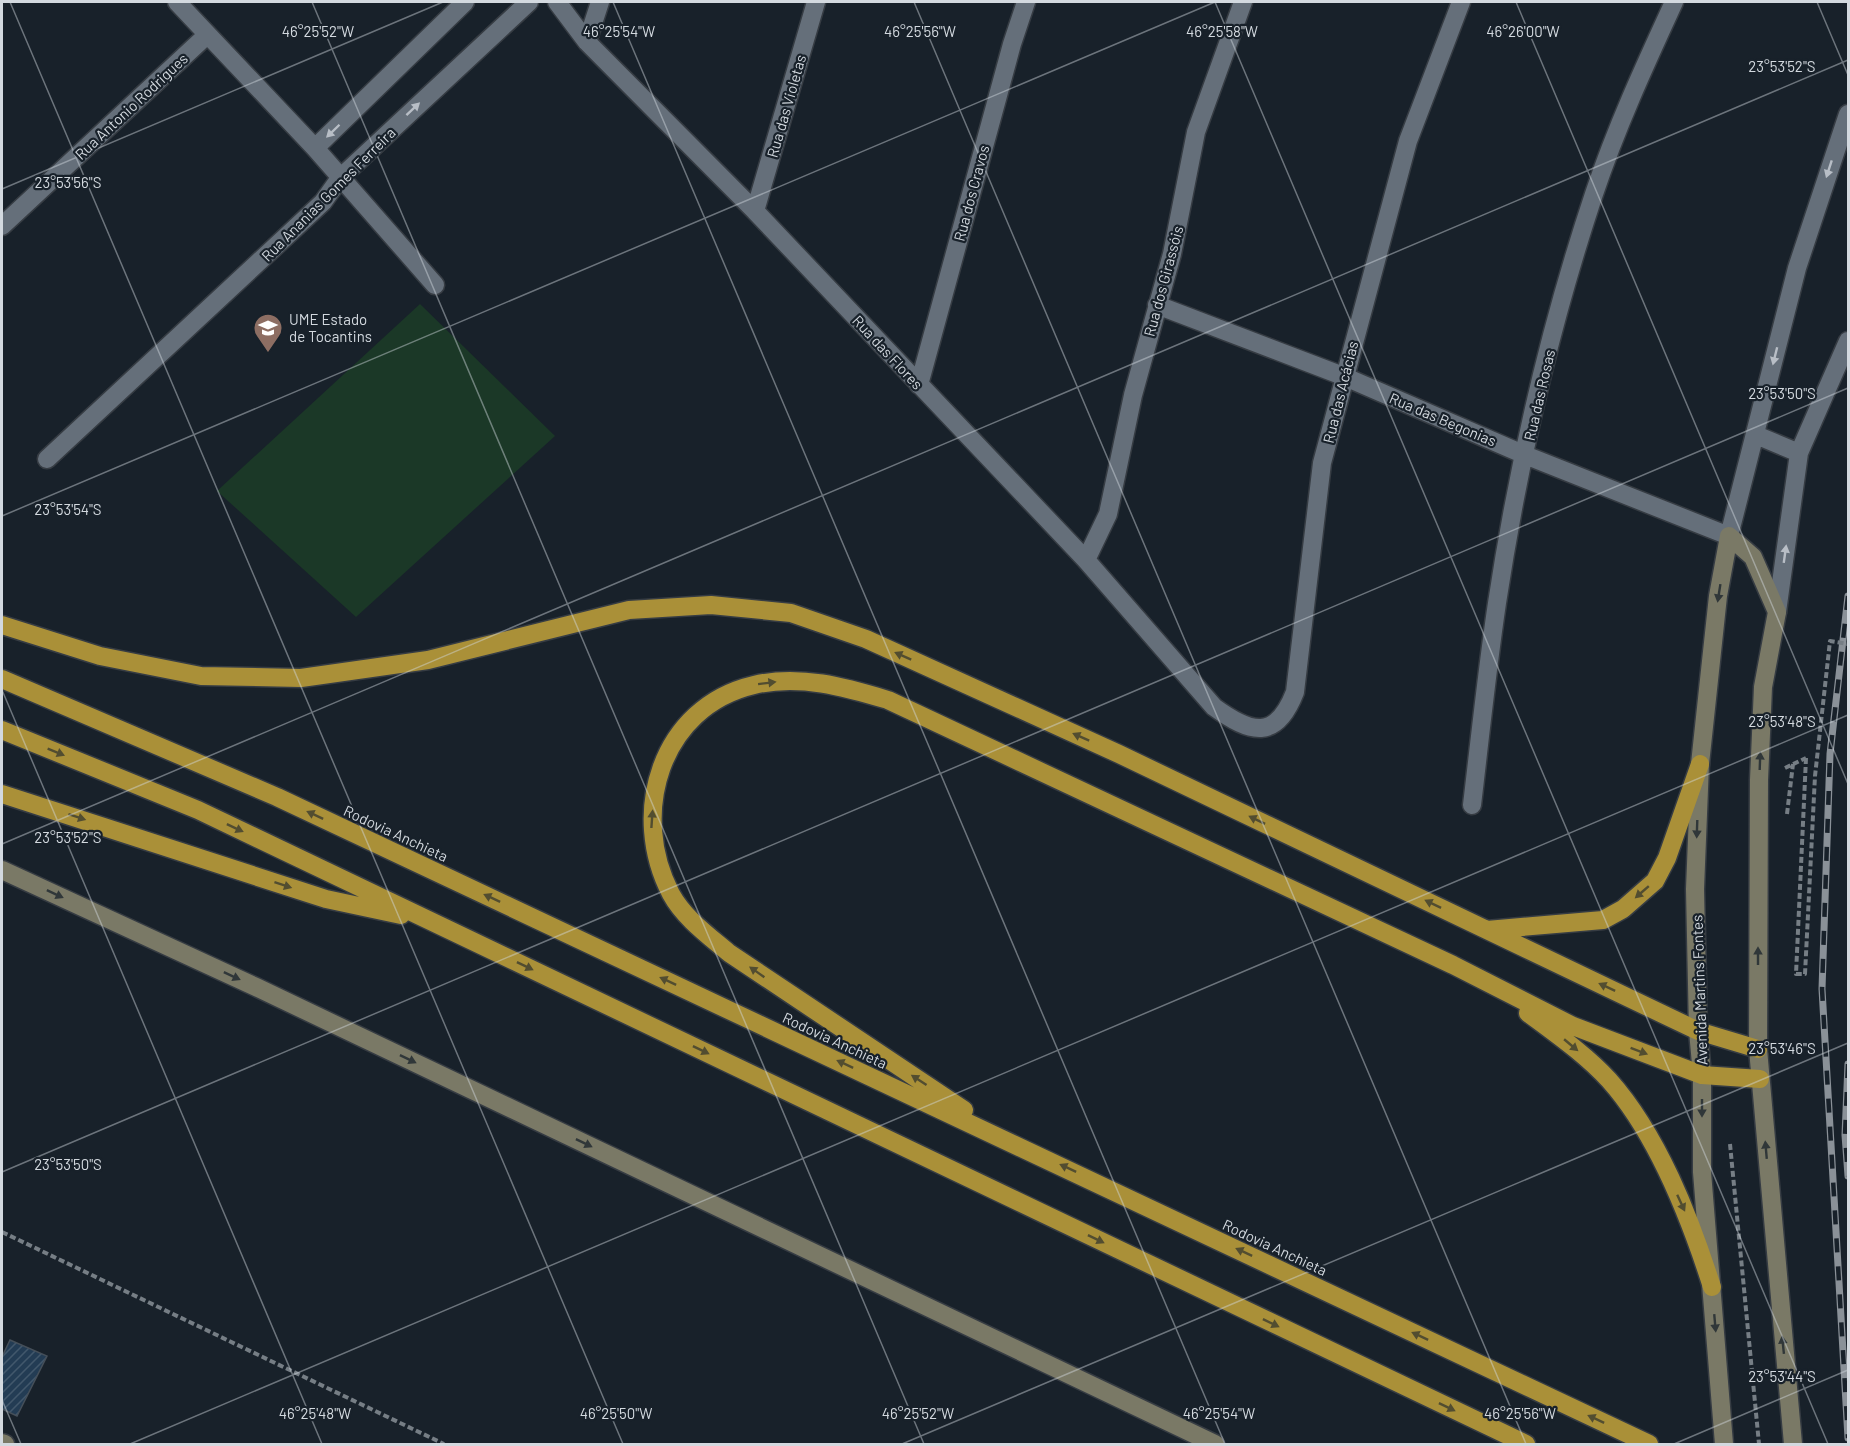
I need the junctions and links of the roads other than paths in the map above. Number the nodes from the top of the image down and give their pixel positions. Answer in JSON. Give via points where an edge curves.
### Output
{"nodes":[{"id":1,"x":177,"y":2,"type":"edge"},
{"id":2,"x":465,"y":2,"type":"edge"},
{"id":3,"x":529,"y":2,"type":"edge"},
{"id":4,"x":556,"y":2,"type":"edge"},
{"id":5,"x":600,"y":2,"type":"edge"},
{"id":6,"x":816,"y":2,"type":"edge"},
{"id":7,"x":1026,"y":2,"type":"edge"},
{"id":8,"x":1243,"y":2,"type":"edge"},
{"id":9,"x":1461,"y":2,"type":"edge"},
{"id":10,"x":1674,"y":2,"type":"edge"},
{"id":11,"x":207,"y":35,"type":"junction"},
{"id":12,"x":587,"y":42,"type":"junction"},
{"id":13,"x":1848,"y":114,"type":"edge"},
{"id":14,"x":315,"y":148,"type":"junction"},
{"id":15,"x":340,"y":178,"type":"junction"},
{"id":16,"x":755,"y":211,"type":"junction"},
{"id":17,"x":2,"y":226,"type":"edge"},
{"id":18,"x":435,"y":285,"type":"dead end"},
{"id":19,"x":1156,"y":305,"type":"junction"},
{"id":20,"x":1848,"y":341,"type":"edge"},
{"id":21,"x":1343,"y":376,"type":"junction"},
{"id":22,"x":920,"y":385,"type":"junction"},
{"id":23,"x":1756,"y":435,"type":"junction"},
{"id":24,"x":1799,"y":453,"type":"junction"},
{"id":25,"x":1525,"y":455,"type":"junction"},
{"id":26,"x":47,"y":459,"type":"dead end"},
{"id":27,"x":1729,"y":536,"type":"junction"},
{"id":28,"x":1086,"y":560,"type":"junction"},
{"id":29,"x":1777,"y":612,"type":"junction"},
{"id":30,"x":2,"y":625,"type":"edge"},
{"id":31,"x":2,"y":679,"type":"edge"},
{"id":32,"x":1214,"y":707,"type":"joint"},
{"id":33,"x":2,"y":730,"type":"edge"},
{"id":34,"x":1700,"y":764,"type":"junction"},
{"id":35,"x":2,"y":794,"type":"edge"},
{"id":36,"x":1472,"y":805,"type":"dead end"},
{"id":37,"x":2,"y":870,"type":"edge"},
{"id":38,"x":433,"y":922,"type":"junction"},
{"id":39,"x":1486,"y":930,"type":"junction"},
{"id":40,"x":1453,"y":965,"type":"junction"},
{"id":41,"x":1698,"y":1031,"type":"junction"},
{"id":42,"x":1758,"y":1049,"type":"junction"},
{"id":43,"x":1702,"y":1075,"type":"junction"},
{"id":44,"x":1760,"y":1079,"type":"junction"},
{"id":45,"x":1026,"y":1149,"type":"junction"},
{"id":46,"x":1712,"y":1287,"type":"junction"},
{"id":47,"x":1215,"y":1444,"type":"edge"},
{"id":48,"x":1526,"y":1444,"type":"edge"},
{"id":49,"x":1649,"y":1444,"type":"edge"},
{"id":50,"x":1724,"y":1444,"type":"edge"},
{"id":51,"x":1793,"y":1444,"type":"edge"}],
"edges":[{"from":1,"to":11,"type":"street"},
{"from":2,"to":14,"type":"street","one_way":true},
{"from":15,"to":3,"type":"street","name":"Rua Ananias Gomes Ferreira","one_way":true},
{"from":4,"to":12,"type":"street","name":"Rua das Flores"},
{"from":5,"to":12,"type":"street"},
{"from":6,"to":16,"type":"street","name":"Rua das Violetas"},
{"from":7,"to":22,"type":"street","name":"Rua dos Cravos"},
{"from":8,"to":19,"type":"street","name":"Rua dos Girassóis","via":[[1196,132],[1172,254]]},
{"from":9,"to":21,"type":"street","name":"Rua das Acácias","via":[[1408,141]]},
{"from":10,"to":25,"type":"street","name":"Rua das Rosas","via":[[1635,86],[1595,193],[1562,300]]},
{"from":11,"to":14,"type":"street"},
{"from":11,"to":17,"type":"street","name":"Rua Antonio Rodrigues"},
{"from":12,"to":16,"type":"street","name":"Rua das Flores"},
{"from":13,"to":23,"type":"street","one_way":true,"via":[[1797,268]]},
{"from":14,"to":15,"type":"street"},
{"from":15,"to":18,"type":"street"},
{"from":15,"to":26,"type":"street","name":"Rua Ananias Gomes Ferreira","via":[[323,202]]},
{"from":16,"to":22,"type":"street","name":"Rua das Flores"},
{"from":19,"to":21,"type":"street","name":"Rua das Begonias"},
{"from":19,"to":28,"type":"street","name":"Rua dos Girassóis","via":[[1108,514]]},
{"from":20,"to":24,"type":"street"},
{"from":21,"to":25,"type":"street","name":"Rua das Begonias"},
{"from":21,"to":32,"type":"street","name":"Rua das Acácias","via":[[1322,463],[1295,692],[1287,714],[1272,725],[1255,729],[1239,725]]},
{"from":22,"to":28,"type":"street","name":"Rua das Flores"},
{"from":23,"to":24,"type":"street"},
{"from":23,"to":27,"type":"street"},
{"from":29,"to":24,"type":"street","one_way":true},
{"from":25,"to":27,"type":"street","name":"Rua das Begonias"},
{"from":25,"to":36,"type":"street","name":"Rua das Rosas","via":[[1497,603]]},
{"from":27,"to":29,"type":"street","via":[[1753,557]]},
{"from":27,"to":34,"type":"street","name":"Avenida Martins Fontes","one_way":true,"via":[[1718,597]]},
{"from":28,"to":32,"type":"street","name":"Rua das Flores"},
{"from":42,"to":29,"type":"street","one_way":true,"via":[[1763,687]]},
{"from":39,"to":30,"type":"highway","one_way":true,"via":[[866,639],[790,613],[711,605],[629,610],[428,660],[301,678],[201,675],[100,656]]},
{"from":45,"to":31,"type":"highway","name":"Rodovia Anchieta","one_way":true,"via":[[277,797]]},
{"from":33,"to":38,"type":"highway","one_way":true,"via":[[198,810]]},
{"from":34,"to":39,"type":"highway","one_way":true,"via":[[1655,881],[1623,909],[1603,920]]},
{"from":34,"to":41,"type":"street","name":"Avenida Martins Fontes","one_way":true,"via":[[1695,889]]},
{"from":35,"to":38,"type":"highway","one_way":true,"via":[[326,899]]},
{"from":37,"to":47,"type":"street","one_way":true,"via":[[278,997]]},
{"from":38,"to":48,"type":"highway","one_way":true},
{"from":41,"to":39,"type":"highway","one_way":true},
{"from":40,"to":43,"type":"highway","one_way":true,"via":[[1573,1026]]},
{"from":45,"to":40,"type":"highway","one_way":true,"via":[[729,952],[697,926],[672,896],[651,830],[654,793],[665,754],[687,724],[717,699],[753,685],[792,681],[843,687],[888,700]]},
{"from":40,"to":46,"type":"highway","one_way":true,"via":[[1570,1044],[1609,1080],[1640,1123],[1668,1175],[1694,1232]]},
{"from":41,"to":42,"type":"highway"},
{"from":41,"to":43,"type":"street","name":"Avenida Martins Fontes"},
{"from":42,"to":44,"type":"street"},
{"from":43,"to":44,"type":"highway"},
{"from":43,"to":46,"type":"street","name":"Avenida Martins Fontes","one_way":true,"via":[[1702,1172]]},
{"from":51,"to":44,"type":"street","one_way":true},
{"from":49,"to":45,"type":"highway","name":"Rodovia Anchieta","one_way":true},
{"from":46,"to":50,"type":"street","name":"Avenida Martins Fontes","one_way":true}]}
